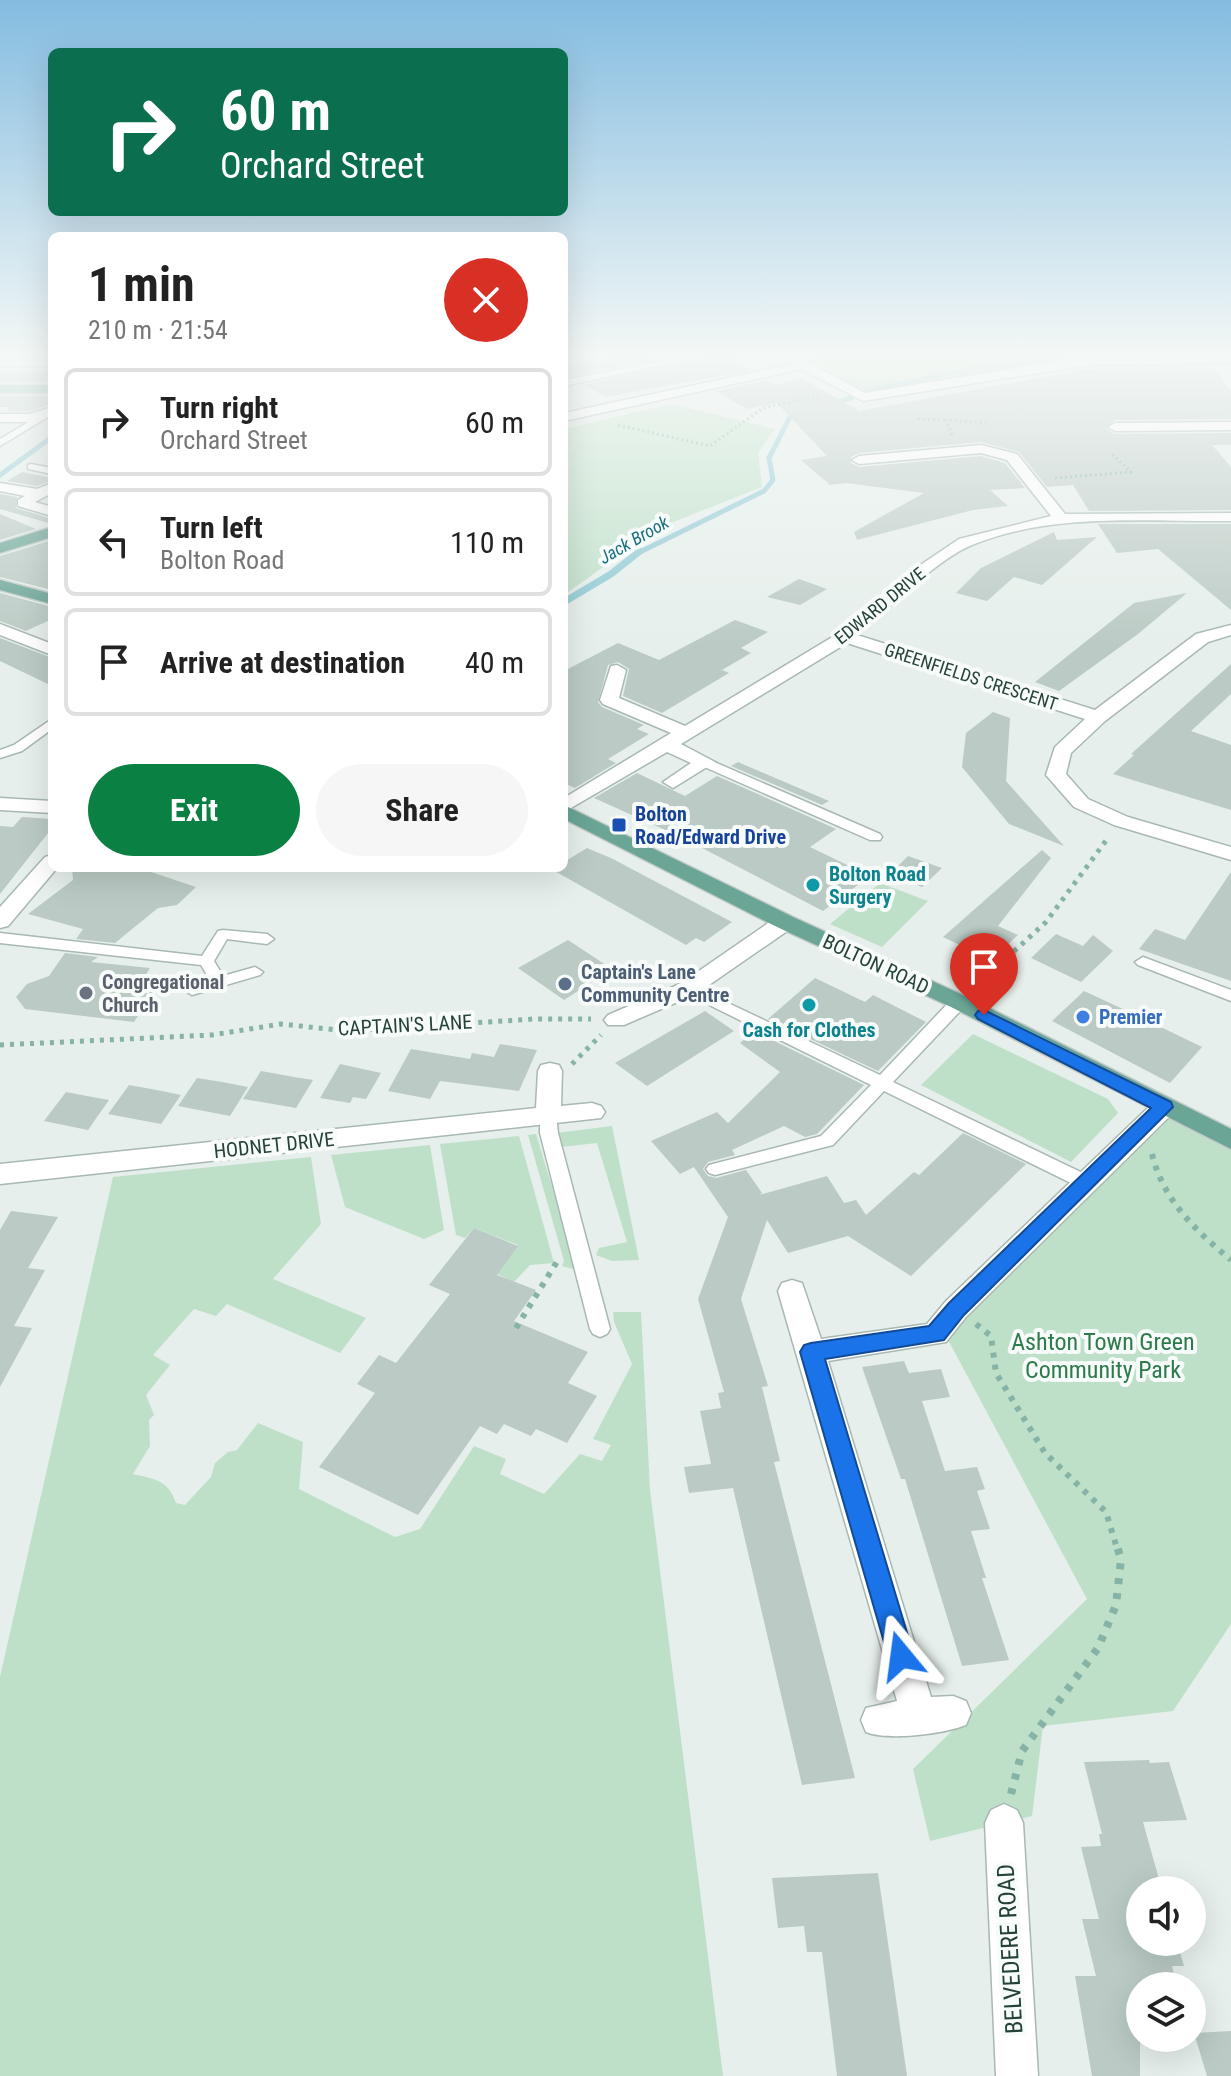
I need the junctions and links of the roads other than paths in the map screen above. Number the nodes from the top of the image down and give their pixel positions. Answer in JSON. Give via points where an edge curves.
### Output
{"nodes":[{"id":1,"x":948,"y":452,"type":"edge"},
{"id":2,"x":995,"y":452,"type":"edge"},
{"id":3,"x":859,"y":460,"type":"dead end"},
{"id":4,"x":31,"y":467,"type":"dead end"},
{"id":5,"x":48,"y":470,"type":"edge"},
{"id":6,"x":0,"y":487,"type":"edge"},
{"id":7,"x":45,"y":490,"type":"edge"},
{"id":8,"x":48,"y":511,"type":"edge"},
{"id":9,"x":1231,"y":517,"type":"edge"},
{"id":10,"x":1061,"y":519,"type":"junction"},
{"id":11,"x":46,"y":534,"type":"edge"},
{"id":12,"x":0,"y":550,"type":"edge"},
{"id":13,"x":0,"y":585,"type":"edge"},
{"id":14,"x":48,"y":598,"type":"edge"},
{"id":15,"x":0,"y":629,"type":"edge"},
{"id":16,"x":1231,"y":630,"type":"edge"},
{"id":17,"x":845,"y":637,"type":"junction"},
{"id":18,"x":48,"y":648,"type":"edge"},
{"id":19,"x":617,"y":670,"type":"dead end"},
{"id":20,"x":609,"y":700,"type":"junction"},
{"id":21,"x":589,"y":704,"type":"dead end"},
{"id":22,"x":1098,"y":717,"type":"junction"},
{"id":23,"x":48,"y":726,"type":"edge"},
{"id":24,"x":684,"y":732,"type":"junction"},
{"id":25,"x":666,"y":744,"type":"junction"},
{"id":26,"x":0,"y":754,"type":"edge"},
{"id":27,"x":705,"y":762,"type":"junction"},
{"id":28,"x":673,"y":782,"type":"dead end"},
{"id":29,"x":0,"y":804,"type":"edge"},
{"id":30,"x":568,"y":805,"type":"edge"},
{"id":31,"x":48,"y":807,"type":"edge"},
{"id":32,"x":568,"y":810,"type":"edge"},
{"id":33,"x":875,"y":837,"type":"dead end"},
{"id":34,"x":1231,"y":854,"type":"edge"},
{"id":35,"x":48,"y":866,"type":"edge"},
{"id":36,"x":0,"y":921,"type":"edge"},
{"id":37,"x":785,"y":922,"type":"junction"},
{"id":38,"x":0,"y":938,"type":"edge"},
{"id":39,"x":267,"y":939,"type":"dead end"},
{"id":40,"x":206,"y":961,"type":"junction"},
{"id":41,"x":1143,"y":962,"type":"dead end"},
{"id":42,"x":255,"y":972,"type":"dead end"},
{"id":43,"x":219,"y":982,"type":"junction"},
{"id":44,"x":688,"y":989,"type":"junction"},
{"id":45,"x":192,"y":990,"type":"dead end"},
{"id":46,"x":1231,"y":996,"type":"edge"},
{"id":47,"x":959,"y":1002,"type":"junction"},
{"id":48,"x":616,"y":1020,"type":"road end"},
{"id":49,"x":550,"y":1071,"type":"dead end"},
{"id":50,"x":884,"y":1081,"type":"junction"},
{"id":51,"x":1164,"y":1107,"type":"junction"},
{"id":52,"x":592,"y":1112,"type":"dead end"},
{"id":53,"x":548,"y":1116,"type":"junction"},
{"id":54,"x":1231,"y":1140,"type":"edge"},
{"id":55,"x":715,"y":1169,"type":"dead end"},
{"id":56,"x":0,"y":1174,"type":"edge"},
{"id":57,"x":1085,"y":1182,"type":"junction"},
{"id":58,"x":792,"y":1291,"type":"dead end"},
{"id":59,"x":600,"y":1329,"type":"dead end"},
{"id":60,"x":811,"y":1352,"type":"junction"},
{"id":61,"x":879,"y":1720,"type":"dead end"},
{"id":62,"x":1004,"y":1823,"type":"road end"},
{"id":63,"x":1017,"y":2076,"type":"edge"}],
"edges":[{"from":1,"to":3,"type":"street"},
{"from":2,"to":10,"type":"street","via":[[1012,457]]},
{"from":4,"to":5,"type":"lane"},
{"from":6,"to":7,"type":"street"},
{"from":7,"to":8,"type":"street","via":[[23,503]]},
{"from":9,"to":10,"type":"street","name":"EDWARD DRIVE"},
{"from":10,"to":17,"type":"street","name":"EDWARD DRIVE","via":[[964,542]]},
{"from":11,"to":12,"type":"main road"},
{"from":13,"to":14,"type":"main road"},
{"from":15,"to":18,"type":"street"},
{"from":16,"to":22,"type":"street","via":[[1202,638]]},
{"from":17,"to":22,"type":"street","name":"GREENFIELDS CRESCENT"},
{"from":17,"to":24,"type":"street","name":"EDWARD DRIVE"},
{"from":19,"to":20,"type":"street"},
{"from":20,"to":21,"type":"street"},
{"from":20,"to":24,"type":"street"},
{"from":22,"to":34,"type":"street","via":[[1062,751],[1056,775],[1081,803],[1121,821]]},
{"from":23,"to":26,"type":"lane"},
{"from":24,"to":25,"type":"street","name":"EDWARD DRIVE"},
{"from":25,"to":27,"type":"street"},
{"from":25,"to":30,"type":"street","name":"EDWARD DRIVE"},
{"from":27,"to":28,"type":"street"},
{"from":27,"to":33,"type":"lane"},
{"from":29,"to":31,"type":"street"},
{"from":32,"to":37,"type":"main road","name":"BOLTON ROAD"},
{"from":35,"to":36,"type":"street"},
{"from":37,"to":44,"type":"street"},
{"from":37,"to":47,"type":"main road","name":"BOLTON ROAD"},
{"from":38,"to":40,"type":"lane"},
{"from":39,"to":40,"type":"lane","via":[[223,934]]},
{"from":40,"to":43,"type":"lane"},
{"from":41,"to":46,"type":"lane"},
{"from":42,"to":43,"type":"lane"},
{"from":43,"to":45,"type":"lane"},
{"from":44,"to":48,"type":"street"},
{"from":44,"to":50,"type":"lane"},
{"from":47,"to":50,"type":"lane"},
{"from":47,"to":51,"type":"main road","name":"BOLTON ROAD"},
{"from":49,"to":53,"type":"street"},
{"from":50,"to":55,"type":"lane","via":[[827,1141]]},
{"from":50,"to":57,"type":"lane"},
{"from":51,"to":54,"type":"main road","name":"BOLTON ROAD"},
{"from":51,"to":57,"type":"street"},
{"from":52,"to":53,"type":"street","name":"HODNET DRIVE"},
{"from":53,"to":56,"type":"street","name":"HODNET DRIVE"},
{"from":53,"to":59,"type":"lane"},
{"from":57,"to":60,"type":"street","via":[[936,1334]]},
{"from":58,"to":60,"type":"street"},
{"from":60,"to":61,"type":"street","via":[[936,1714]]},
{"from":62,"to":63,"type":"street","name":"BELVEDERE ROAD"}]}
